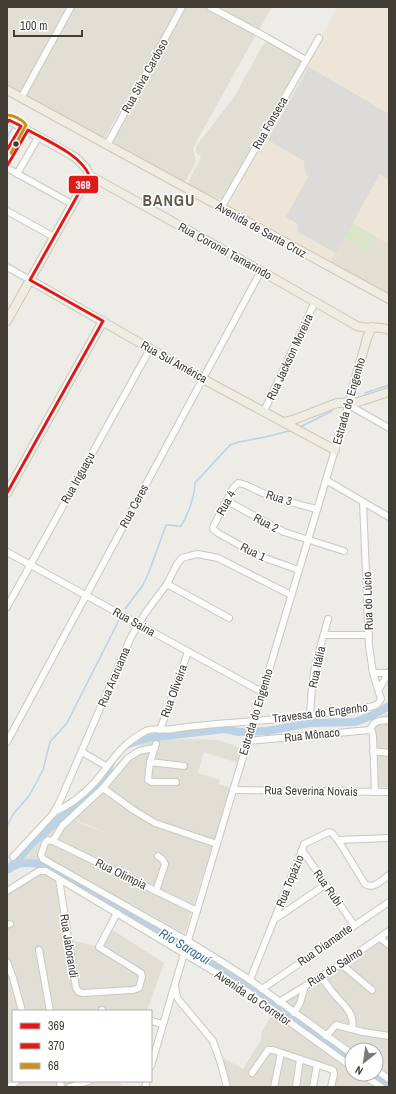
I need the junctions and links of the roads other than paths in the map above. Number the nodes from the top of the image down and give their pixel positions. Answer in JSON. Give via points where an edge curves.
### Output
{"nodes":[{"id":1,"x":71,"y":7,"type":"edge"},
{"id":2,"x":182,"y":7,"type":"edge"},
{"id":3,"x":210,"y":7,"type":"edge"},
{"id":4,"x":318,"y":38,"type":"dead end"},
{"id":5,"x":306,"y":60,"type":"junction"},
{"id":6,"x":7,"y":90,"type":"edge"},
{"id":7,"x":21,"y":98,"type":"junction"},
{"id":8,"x":8,"y":121,"type":"edge"},
{"id":9,"x":39,"y":136,"type":"junction"},
{"id":10,"x":107,"y":145,"type":"junction"},
{"id":11,"x":7,"y":168,"type":"edge"},
{"id":12,"x":17,"y":174,"type":"junction"},
{"id":13,"x":89,"y":175,"type":"junction"},
{"id":14,"x":72,"y":204,"type":"junction"},
{"id":15,"x":221,"y":208,"type":"junction"},
{"id":16,"x":7,"y":211,"type":"edge"},
{"id":17,"x":54,"y":237,"type":"junction"},
{"id":18,"x":7,"y":267,"type":"edge"},
{"id":19,"x":262,"y":271,"type":"junction"},
{"id":20,"x":30,"y":280,"type":"junction"},
{"id":21,"x":389,"y":299,"type":"edge"},
{"id":22,"x":315,"y":302,"type":"junction"},
{"id":23,"x":7,"y":321,"type":"edge"},
{"id":24,"x":103,"y":321,"type":"junction"},
{"id":25,"x":372,"y":327,"type":"junction"},
{"id":26,"x":389,"y":330,"type":"edge"},
{"id":27,"x":150,"y":349,"type":"junction"},
{"id":28,"x":203,"y":379,"type":"junction"},
{"id":29,"x":389,"y":392,"type":"edge"},
{"id":30,"x":348,"y":403,"type":"junction"},
{"id":31,"x":264,"y":411,"type":"junction"},
{"id":32,"x":288,"y":424,"type":"junction"},
{"id":33,"x":389,"y":428,"type":"edge"},
{"id":34,"x":335,"y":450,"type":"junction"},
{"id":35,"x":326,"y":480,"type":"junction"},
{"id":36,"x":242,"y":483,"type":"joint"},
{"id":37,"x":7,"y":493,"type":"edge"},
{"id":38,"x":227,"y":501,"type":"junction"},
{"id":39,"x":363,"y":502,"type":"junction"},
{"id":40,"x":317,"y":509,"type":"junction"},
{"id":41,"x":389,"y":517,"type":"edge"},
{"id":42,"x":213,"y":527,"type":"joint"},
{"id":43,"x":308,"y":539,"type":"junction"},
{"id":44,"x":344,"y":551,"type":"dead end"},
{"id":45,"x":7,"y":552,"type":"edge"},
{"id":46,"x":30,"y":565,"type":"junction"},
{"id":47,"x":299,"y":570,"type":"junction"},
{"id":48,"x":167,"y":584,"type":"junction"},
{"id":49,"x":86,"y":595,"type":"junction"},
{"id":50,"x":291,"y":595,"type":"junction"},
{"id":51,"x":7,"y":607,"type":"edge"},
{"id":52,"x":229,"y":618,"type":"dead end"},
{"id":53,"x":328,"y":619,"type":"dead end"},
{"id":54,"x":138,"y":624,"type":"junction"},
{"id":55,"x":324,"y":635,"type":"junction"},
{"id":56,"x":369,"y":635,"type":"junction"},
{"id":57,"x":188,"y":652,"type":"junction"},
{"id":58,"x":389,"y":672,"type":"edge"},
{"id":59,"x":373,"y":673,"type":"junction"},
{"id":60,"x":379,"y":689,"type":"junction"},
{"id":61,"x":262,"y":692,"type":"junction"},
{"id":62,"x":381,"y":699,"type":"joint"},
{"id":63,"x":310,"y":715,"type":"junction"},
{"id":64,"x":389,"y":720,"type":"edge"},
{"id":65,"x":253,"y":724,"type":"junction"},
{"id":66,"x":160,"y":730,"type":"junction"},
{"id":67,"x":371,"y":733,"type":"junction"},
{"id":68,"x":248,"y":739,"type":"junction"},
{"id":69,"x":7,"y":742,"type":"edge"},
{"id":70,"x":373,"y":751,"type":"junction"},
{"id":71,"x":82,"y":752,"type":"junction"},
{"id":72,"x":389,"y":752,"type":"edge"},
{"id":73,"x":150,"y":762,"type":"junction"},
{"id":74,"x":106,"y":766,"type":"junction"},
{"id":75,"x":184,"y":766,"type":"dead end"},
{"id":76,"x":176,"y":782,"type":"dead end"},
{"id":77,"x":103,"y":788,"type":"junction"},
{"id":78,"x":233,"y":790,"type":"junction"},
{"id":79,"x":375,"y":792,"type":"junction"},
{"id":80,"x":389,"y":792,"type":"edge"},
{"id":81,"x":54,"y":812,"type":"junction"},
{"id":82,"x":389,"y":838,"type":"edge"},
{"id":83,"x":338,"y":840,"type":"junction"},
{"id":84,"x":53,"y":841,"type":"junction"},
{"id":85,"x":217,"y":844,"type":"junction"},
{"id":86,"x":302,"y":850,"type":"junction"},
{"id":87,"x":158,"y":856,"type":"dead end"},
{"id":88,"x":13,"y":857,"type":"dead end"},
{"id":89,"x":389,"y":875,"type":"edge"},
{"id":90,"x":59,"y":879,"type":"junction"},
{"id":91,"x":325,"y":886,"type":"junction"},
{"id":92,"x":7,"y":891,"type":"edge"},
{"id":93,"x":156,"y":891,"type":"junction"},
{"id":94,"x":389,"y":902,"type":"edge"},
{"id":95,"x":196,"y":911,"type":"junction"},
{"id":96,"x":117,"y":913,"type":"junction"},
{"id":97,"x":274,"y":919,"type":"junction"},
{"id":98,"x":354,"y":925,"type":"junction"},
{"id":99,"x":389,"y":931,"type":"edge"},
{"id":100,"x":380,"y":938,"type":"junction"},
{"id":101,"x":389,"y":945,"type":"edge"},
{"id":102,"x":186,"y":947,"type":"junction"},
{"id":103,"x":39,"y":950,"type":"dead end"},
{"id":104,"x":7,"y":962,"type":"edge"},
{"id":105,"x":341,"y":964,"type":"junction"},
{"id":106,"x":321,"y":976,"type":"junction"},
{"id":107,"x":250,"y":980,"type":"junction"},
{"id":108,"x":175,"y":984,"type":"junction"},
{"id":109,"x":305,"y":986,"type":"junction"},
{"id":110,"x":262,"y":989,"type":"junction"},
{"id":111,"x":372,"y":990,"type":"dead end"},
{"id":112,"x":279,"y":1002,"type":"junction"},
{"id":113,"x":22,"y":1010,"type":"edge"},
{"id":114,"x":50,"y":1010,"type":"edge"},
{"id":115,"x":294,"y":1013,"type":"junction"},
{"id":116,"x":152,"y":1021,"type":"edge"},
{"id":117,"x":163,"y":1024,"type":"junction"},
{"id":118,"x":352,"y":1029,"type":"junction"},
{"id":119,"x":326,"y":1036,"type":"junction"},
{"id":120,"x":389,"y":1036,"type":"edge"},
{"id":121,"x":344,"y":1048,"type":"edge"},
{"id":122,"x":281,"y":1053,"type":"junction"},
{"id":123,"x":300,"y":1059,"type":"junction"},
{"id":124,"x":344,"y":1061,"type":"edge"},
{"id":125,"x":152,"y":1062,"type":"edge"},
{"id":126,"x":317,"y":1065,"type":"junction"},
{"id":127,"x":252,"y":1073,"type":"dead end"},
{"id":128,"x":86,"y":1082,"type":"edge"},
{"id":129,"x":70,"y":1087,"type":"edge"},
{"id":130,"x":227,"y":1087,"type":"edge"},
{"id":131,"x":274,"y":1087,"type":"edge"},
{"id":132,"x":296,"y":1087,"type":"edge"},
{"id":133,"x":313,"y":1087,"type":"edge"},
{"id":134,"x":331,"y":1087,"type":"edge"}],
"edges":[{"from":1,"to":7,"type":"street"},
{"from":2,"to":10,"type":"street","name":"Rua Silva Cardoso"},
{"from":3,"to":5,"type":"street"},
{"from":4,"to":5,"type":"street","name":"Rua Fonseca"},
{"from":5,"to":15,"type":"street","name":"Rua Fonseca"},
{"from":6,"to":7,"type":"main road","name":"Avenida de Santa Cruz"},
{"from":7,"to":10,"type":"main road","name":"Avenida de Santa Cruz"},
{"from":8,"to":9,"type":"main road","name":"Rua Coronel Tamarindo"},
{"from":9,"to":12,"type":"street"},
{"from":9,"to":13,"type":"main road","name":"Rua Coronel Tamarindo","via":[[75,157]]},
{"from":10,"to":15,"type":"main road","name":"Avenida de Santa Cruz"},
{"from":11,"to":12,"type":"street"},
{"from":12,"to":14,"type":"street"},
{"from":13,"to":14,"type":"main road"},
{"from":13,"to":19,"type":"main road","name":"Rua Coronel Tamarindo"},
{"from":14,"to":17,"type":"main road"},
{"from":15,"to":21,"type":"main road","name":"Avenida de Santa Cruz"},
{"from":16,"to":17,"type":"street"},
{"from":17,"to":20,"type":"main road"},
{"from":18,"to":20,"type":"street","name":"Rua Sul América"},
{"from":19,"to":22,"type":"main road","name":"Rua Coronel Tamarindo"},
{"from":19,"to":28,"type":"street","name":"Rua Ceres"},
{"from":20,"to":23,"type":"main road"},
{"from":20,"to":24,"type":"main road","name":"Rua Sul América"},
{"from":22,"to":25,"type":"main road","name":"Rua Coronel Tamarindo","via":[[357,326]]},
{"from":22,"to":31,"type":"street","name":"Rua Jackson Moreira"},
{"from":24,"to":27,"type":"main road","name":"Rua Sul América"},
{"from":24,"to":37,"type":"main road"},
{"from":25,"to":26,"type":"main road","name":"Rua Coronel Tamarindo"},
{"from":25,"to":30,"type":"main road","name":"Estrada do Engenho","via":[[366,338]]},
{"from":27,"to":28,"type":"main road","name":"Rua Sul América"},
{"from":27,"to":46,"type":"street","name":"Rua Iriguaçu"},
{"from":28,"to":31,"type":"main road","name":"Rua Sul América"},
{"from":28,"to":49,"type":"street","name":"Rua Ceres"},
{"from":29,"to":30,"type":"main road"},
{"from":30,"to":32,"type":"main road","via":[[337,403]]},
{"from":30,"to":33,"type":"street"},
{"from":30,"to":34,"type":"street","name":"Estrada do Engenho"},
{"from":31,"to":32,"type":"main road","name":"Rua Sul América"},
{"from":32,"to":34,"type":"main road","name":"Rua Sul América"},
{"from":34,"to":35,"type":"street","name":"Estrada do Engenho"},
{"from":35,"to":39,"type":"street"},
{"from":35,"to":40,"type":"street","name":"Estrada do Engenho"},
{"from":36,"to":38,"type":"street","name":"Rua 4","via":[[236,484]]},
{"from":36,"to":40,"type":"street","name":"Rua 3","via":[[263,493]]},
{"from":38,"to":42,"type":"street","name":"Rua 4"},
{"from":38,"to":43,"type":"street","name":"Rua 2","via":[[284,532]]},
{"from":39,"to":41,"type":"street"},
{"from":39,"to":56,"type":"street","name":"Rua do Lúcio"},
{"from":40,"to":43,"type":"street","name":"Estrada do Engenho"},
{"from":42,"to":47,"type":"street","name":"Rua 1","via":[[218,533],[259,556]]},
{"from":43,"to":44,"type":"street","name":"Rua 2"},
{"from":43,"to":47,"type":"street","name":"Estrada do Engenho"},
{"from":45,"to":46,"type":"street","name":"Rua Saina"},
{"from":46,"to":49,"type":"street","name":"Rua Saina"},
{"from":46,"to":51,"type":"street","name":"Rua Iriguaçu"},
{"from":47,"to":50,"type":"street","name":"Estrada do Engenho"},
{"from":48,"to":50,"type":"street","name":"Rua Araruama","via":[[182,558],[198,554],[218,558]]},
{"from":48,"to":52,"type":"street"},
{"from":48,"to":54,"type":"street","name":"Rua Araruama"},
{"from":49,"to":54,"type":"street","name":"Rua Saina"},
{"from":49,"to":69,"type":"street","name":"Rua Ceres"},
{"from":50,"to":61,"type":"street","name":"Estrada do Engenho"},
{"from":53,"to":55,"type":"street","name":"Rua Itália"},
{"from":54,"to":57,"type":"street","name":"Rua Saina"},
{"from":54,"to":71,"type":"street","name":"Rua Araruama"},
{"from":55,"to":56,"type":"street"},
{"from":55,"to":63,"type":"street","name":"Rua Itália","via":[[315,666]]},
{"from":56,"to":59,"type":"street","name":"Rua do Lúcio"},
{"from":57,"to":61,"type":"street","name":"Rua Saina"},
{"from":57,"to":66,"type":"street","name":"Rua Oliveira"},
{"from":58,"to":59,"type":"street"},
{"from":58,"to":60,"type":"street"},
{"from":59,"to":60,"type":"street","name":"Rua do Lúcio"},
{"from":60,"to":62,"type":"street","name":"Rua do Lúcio"},
{"from":61,"to":65,"type":"street","name":"Estrada do Engenho"},
{"from":62,"to":63,"type":"street","name":"Travessa do Engenho","via":[[375,706]]},
{"from":63,"to":65,"type":"street","name":"Travessa do Engenho"},
{"from":64,"to":67,"type":"street","via":[[376,721],[372,724]]},
{"from":65,"to":66,"type":"street","name":"Travessa do Engenho"},
{"from":65,"to":68,"type":"street","name":"Estrada do Engenho"},
{"from":66,"to":74,"type":"street","name":"Travessa do Engenho","via":[[148,730],[125,744]]},
{"from":67,"to":68,"type":"street","name":"Rua Mônaco"},
{"from":67,"to":70,"type":"street"},
{"from":68,"to":78,"type":"street","name":"Estrada do Engenho"},
{"from":70,"to":72,"type":"street"},
{"from":70,"to":79,"type":"street"},
{"from":71,"to":74,"type":"street"},
{"from":71,"to":81,"type":"street","name":"Rua Araruama"},
{"from":73,"to":75,"type":"street"},
{"from":73,"to":76,"type":"street","via":[[147,778],[149,782]]},
{"from":73,"to":77,"type":"street","via":[[155,746],[128,758]]},
{"from":74,"to":81,"type":"street","name":"Travessa do Engenho","via":[[85,791]]},
{"from":77,"to":84,"type":"street","via":[[66,822]]},
{"from":77,"to":85,"type":"street","via":[[155,823]]},
{"from":78,"to":79,"type":"street","name":"Rua Severina Novais"},
{"from":78,"to":85,"type":"street","name":"Estrada do Engenho"},
{"from":79,"to":80,"type":"street","name":"Rua Severina Novais"},
{"from":81,"to":88,"type":"street","name":"Rua Araruama"},
{"from":82,"to":83,"type":"street","name":"Rua Topázio"},
{"from":83,"to":86,"type":"street","name":"Rua Topázio","via":[[329,832],[305,843]]},
{"from":83,"to":89,"type":"street","via":[[365,884],[373,886]]},
{"from":84,"to":93,"type":"street","name":"Rua Olimpia"},
{"from":84,"to":102,"type":"street","name":"Avenida do Corretor","via":[[48,840],[45,843],[41,853],[42,859]]},
{"from":85,"to":95,"type":"street","name":"Estrada do Engenho"},
{"from":86,"to":91,"type":"street","name":"Rua Rubi"},
{"from":86,"to":97,"type":"street","name":"Rua Topázio"},
{"from":87,"to":93,"type":"street","via":[[165,864]]},
{"from":90,"to":92,"type":"street","name":"Avenida do Corretor","via":[[46,871],[39,871]]},
{"from":90,"to":96,"type":"street","name":"Avenida do Corretor"},
{"from":90,"to":96,"type":"street","name":"Rua Jaborandi","via":[[76,988],[79,992],[139,988],[141,973],[99,947]]},
{"from":91,"to":97,"type":"street"},
{"from":91,"to":98,"type":"street","name":"Rua Rubi"},
{"from":93,"to":95,"type":"street","name":"Rua Olimpia"},
{"from":94,"to":98,"type":"street","name":"Rua Diamante"},
{"from":95,"to":102,"type":"street","name":"Estrada do Engenho"},
{"from":96,"to":102,"type":"street","name":"Avenida do Corretor"},
{"from":97,"to":107,"type":"street","name":"Rua Topázio"},
{"from":98,"to":110,"type":"street","name":"Rua Diamante"},
{"from":99,"to":100,"type":"street","name":"Rua do Salmo"},
{"from":100,"to":101,"type":"street"},
{"from":100,"to":105,"type":"street","name":"Rua do Salmo"},
{"from":102,"to":107,"type":"street","name":"Avenida do Corretor"},
{"from":102,"to":108,"type":"street","name":"Estrada do Engenho"},
{"from":102,"to":124,"type":"street","name":"Avenida do Corretor"},
{"from":103,"to":114,"type":"street"},
{"from":104,"to":113,"type":"street"},
{"from":105,"to":106,"type":"street","name":"Rua do Salmo"},
{"from":105,"to":111,"type":"street"},
{"from":106,"to":109,"type":"street","name":"Rua do Salmo"},
{"from":106,"to":118,"type":"street","via":[[345,1005],[353,1023]]},
{"from":107,"to":110,"type":"street","name":"Avenida do Corretor"},
{"from":108,"to":117,"type":"street","name":"Estrada do Engenho"},
{"from":108,"to":130,"type":"street","via":[[181,1003],[213,1041]]},
{"from":109,"to":112,"type":"street","name":"Rua do Salmo"},
{"from":109,"to":115,"type":"street"},
{"from":110,"to":112,"type":"street","name":"Avenida do Corretor"},
{"from":112,"to":115,"type":"street","name":"Avenida do Corretor"},
{"from":115,"to":119,"type":"street","name":"Avenida do Corretor"},
{"from":116,"to":117,"type":"street"},
{"from":117,"to":125,"type":"street","name":"Estrada do Engenho"},
{"from":118,"to":119,"type":"street","via":[[336,1025]]},
{"from":118,"to":120,"type":"street"},
{"from":119,"to":121,"type":"street","name":"Avenida do Corretor"},
{"from":122,"to":123,"type":"street"},
{"from":122,"to":127,"type":"street","via":[[268,1050]]},
{"from":122,"to":131,"type":"street"},
{"from":123,"to":126,"type":"street"},
{"from":123,"to":132,"type":"street"},
{"from":126,"to":133,"type":"street"},
{"from":126,"to":134,"type":"street","via":[[334,1071]]},
{"from":128,"to":129,"type":"street"}]}
